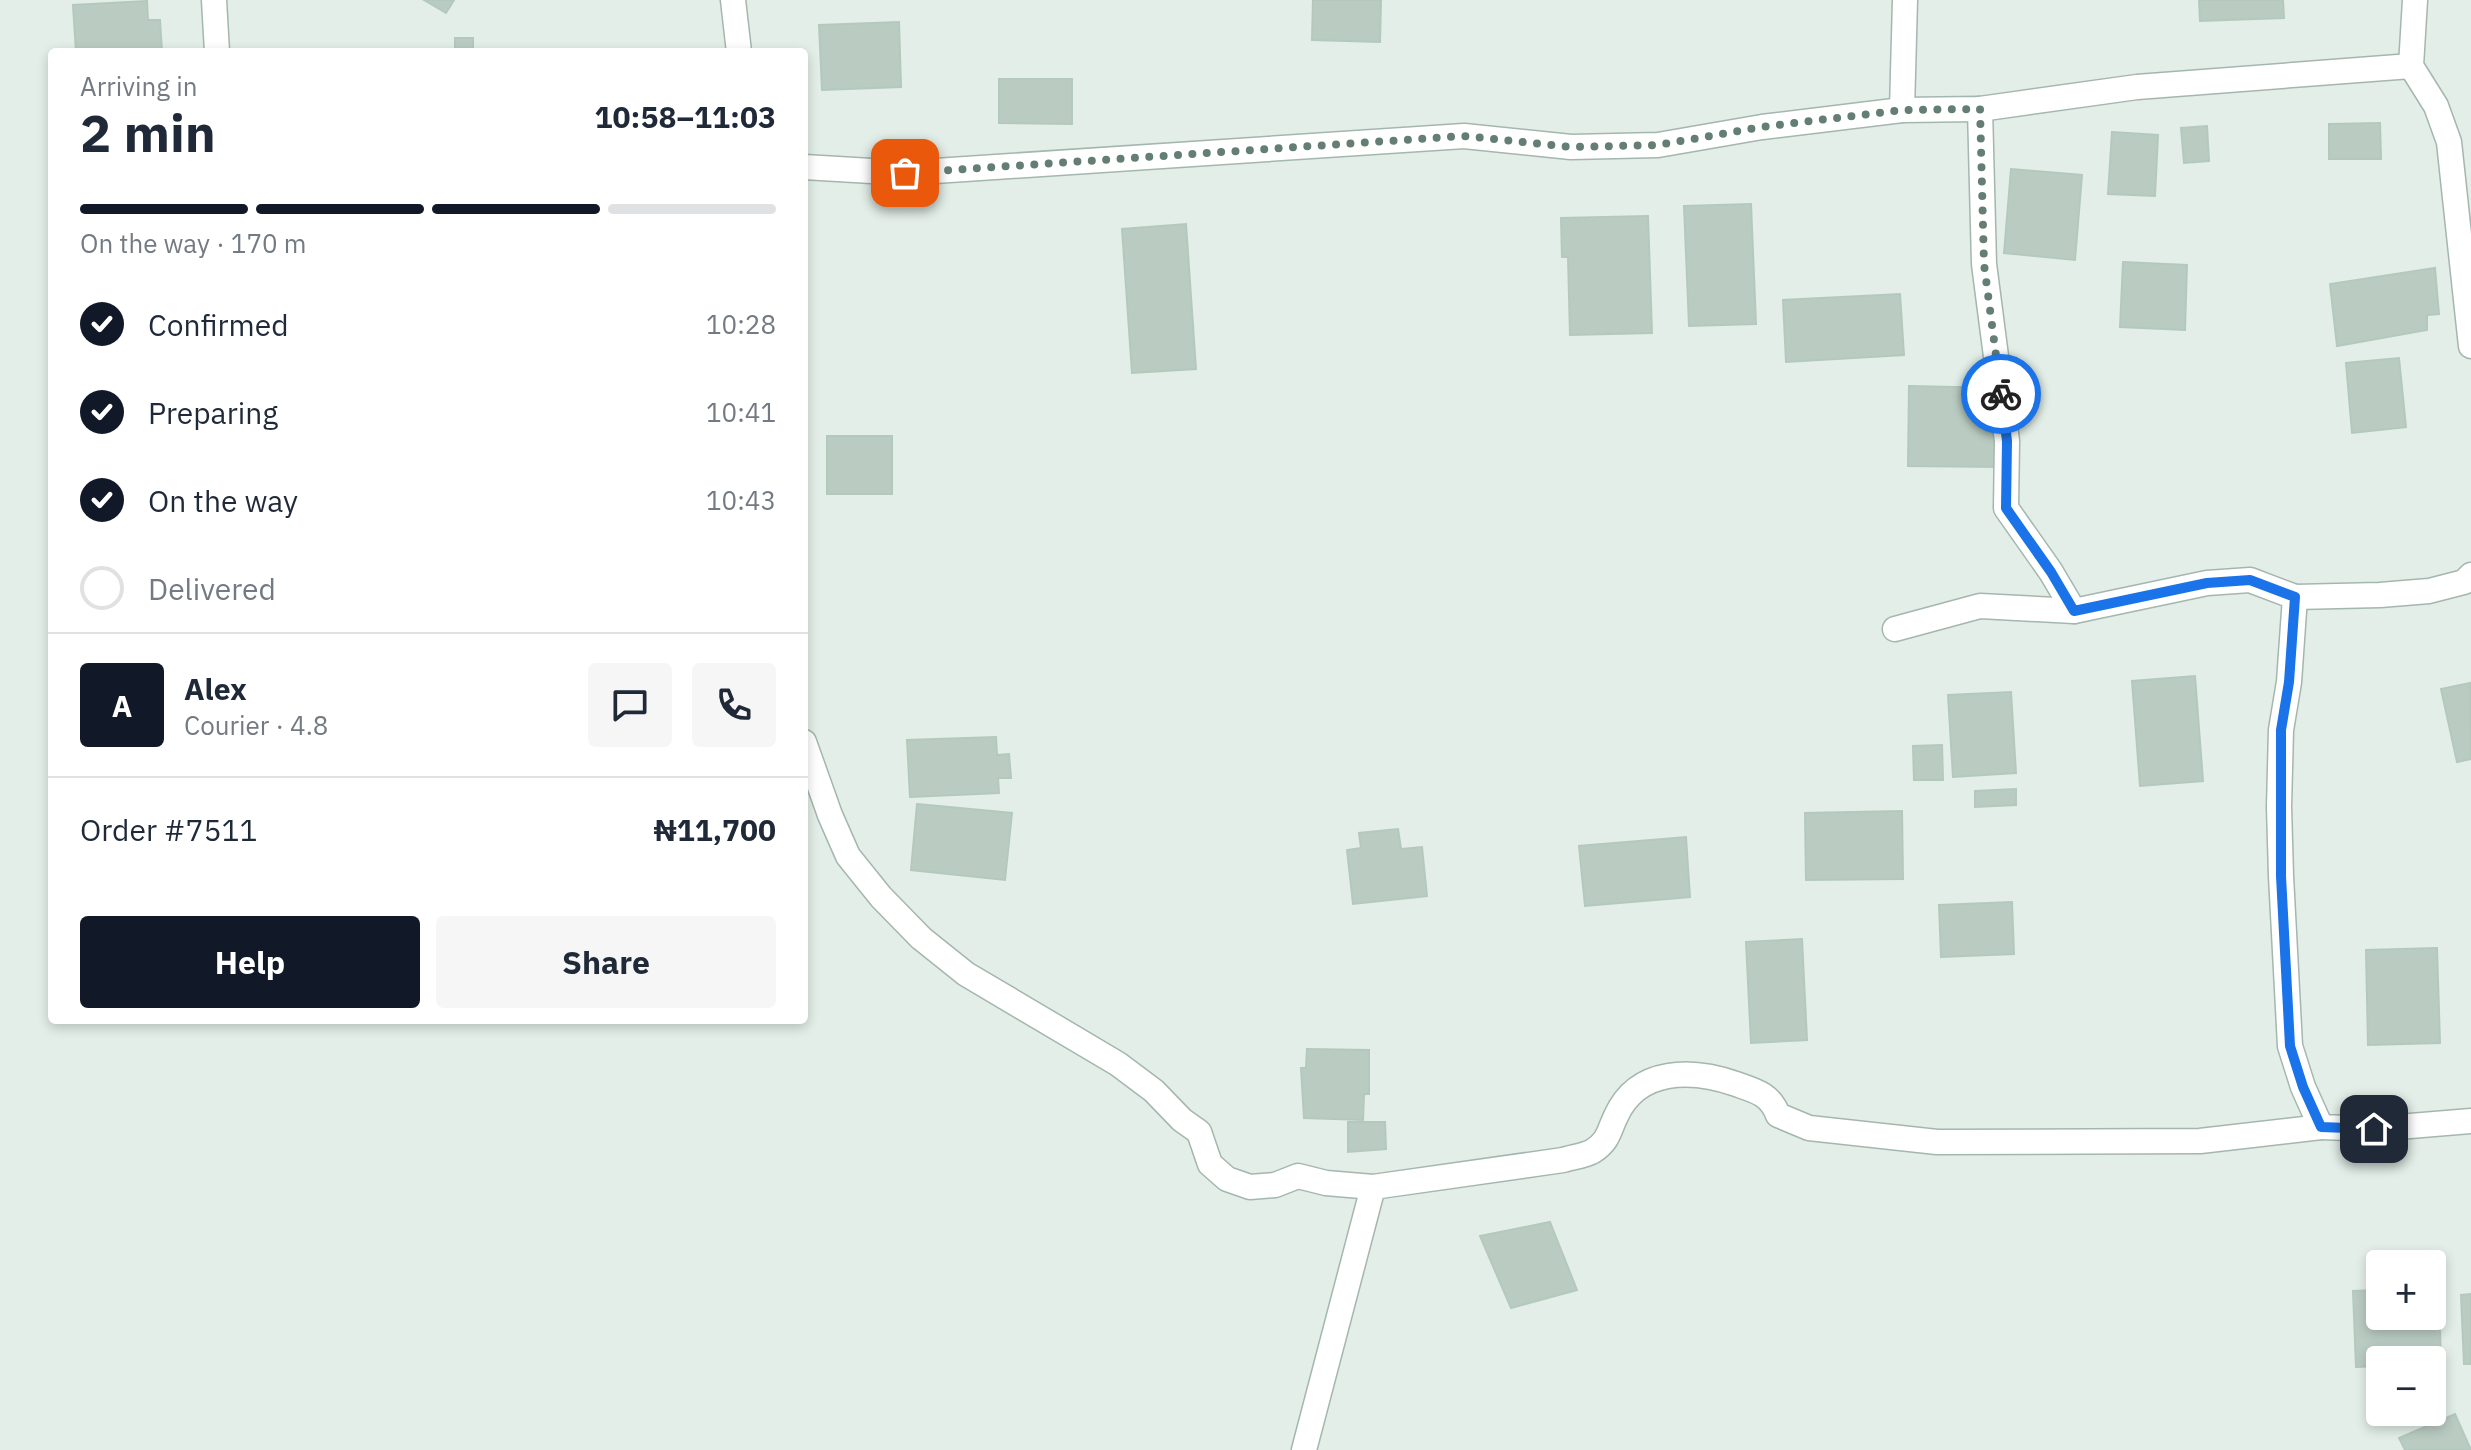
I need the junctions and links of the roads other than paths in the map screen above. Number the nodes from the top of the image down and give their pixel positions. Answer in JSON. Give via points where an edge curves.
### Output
{"nodes":[{"id":1,"x":214,"y":0,"type":"edge"},
{"id":2,"x":733,"y":0,"type":"edge"},
{"id":3,"x":1905,"y":0,"type":"edge"},
{"id":4,"x":2415,"y":0,"type":"edge"},
{"id":5,"x":217,"y":48,"type":"edge"},
{"id":6,"x":739,"y":48,"type":"edge"},
{"id":7,"x":2411,"y":66,"type":"junction"},
{"id":8,"x":1980,"y":109,"type":"junction"},
{"id":9,"x":1902,"y":110,"type":"junction"},
{"id":10,"x":808,"y":167,"type":"edge"},
{"id":11,"x":2471,"y":346,"type":"edge"},
{"id":12,"x":2471,"y":575,"type":"edge"},
{"id":13,"x":2295,"y":597,"type":"junction"},
{"id":14,"x":2074,"y":611,"type":"junction"},
{"id":15,"x":1895,"y":629,"type":"dead end"},
{"id":16,"x":808,"y":754,"type":"edge"},
{"id":17,"x":2471,"y":1121,"type":"edge"},
{"id":18,"x":2321,"y":1127,"type":"junction"},
{"id":19,"x":1373,"y":1187,"type":"junction"},
{"id":20,"x":1304,"y":1450,"type":"edge"}],
"edges":[{"from":1,"to":5,"type":"street"},
{"from":2,"to":6,"type":"street"},
{"from":3,"to":9,"type":"street"},
{"from":4,"to":7,"type":"street"},
{"from":7,"to":8,"type":"street","via":[[2137,87]]},
{"from":7,"to":11,"type":"street","via":[[2436,106],[2449,142]]},
{"from":8,"to":9,"type":"street"},
{"from":8,"to":14,"type":"street","via":[[1984,264],[2007,441],[2006,508]]},
{"from":9,"to":10,"type":"street","via":[[1658,145],[1571,147],[1464,136],[905,173]]},
{"from":12,"to":13,"type":"street","via":[[2464,582],[2429,591]]},
{"from":13,"to":14,"type":"street","via":[[2250,580]]},
{"from":13,"to":18,"type":"street","via":[[2281,730],[2281,876],[2290,1046]]},
{"from":14,"to":15,"type":"street","via":[[1980,606]]},
{"from":16,"to":19,"type":"street","via":[[848,856],[921,938],[966,974],[1154,1091],[1199,1132],[1210,1164],[1227,1179],[1250,1187],[1298,1176]]},
{"from":17,"to":18,"type":"street","via":[[2374,1129]]},
{"from":18,"to":19,"type":"street","via":[[2200,1141],[1937,1142],[1809,1128],[1778,1115],[1764,1093],[1724,1080],[1676,1074],[1654,1077],[1633,1093],[1616,1114],[1611,1134],[1593,1152],[1513,1169]]},
{"from":19,"to":20,"type":"street"}]}
